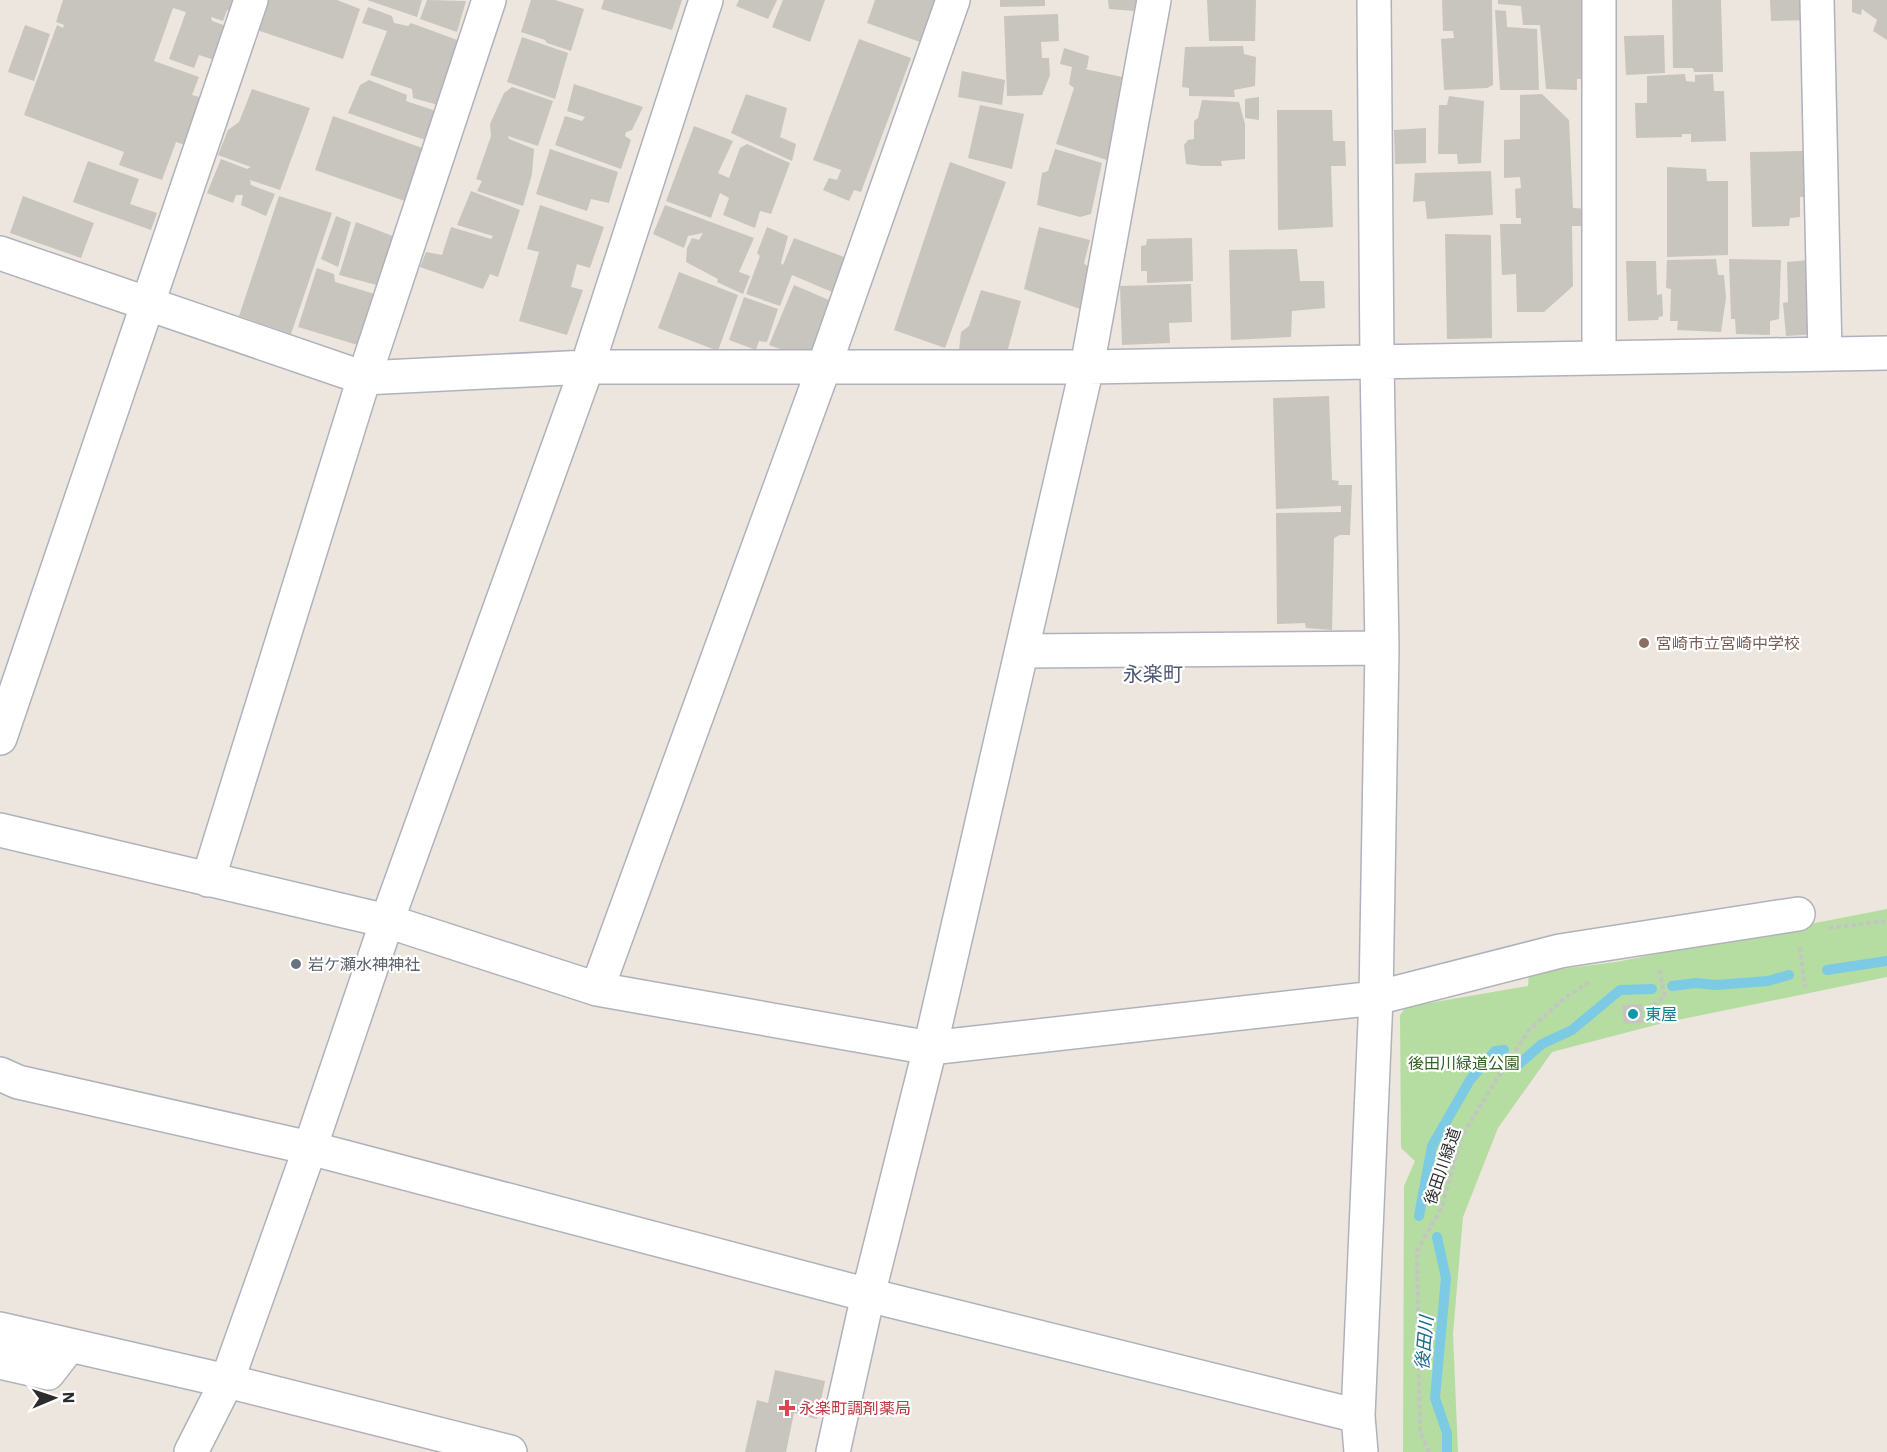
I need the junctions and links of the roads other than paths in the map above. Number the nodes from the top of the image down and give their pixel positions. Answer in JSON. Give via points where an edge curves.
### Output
{"nodes":[{"id":1,"x":251,"y":0,"type":"edge"},
{"id":2,"x":489,"y":0,"type":"edge"},
{"id":3,"x":706,"y":0,"type":"edge"},
{"id":4,"x":953,"y":0,"type":"edge"},
{"id":5,"x":1154,"y":0,"type":"edge"},
{"id":6,"x":1374,"y":0,"type":"edge"},
{"id":7,"x":1599,"y":0,"type":"edge"},
{"id":8,"x":1817,"y":0,"type":"edge"},
{"id":9,"x":0,"y":253,"type":"edge"},
{"id":10,"x":148,"y":305,"type":"junction"},
{"id":11,"x":1887,"y":353,"type":"edge"},
{"id":12,"x":1825,"y":354,"type":"junction"},
{"id":13,"x":1599,"y":357,"type":"junction"},
{"id":14,"x":1377,"y":362,"type":"junction"},
{"id":15,"x":587,"y":367,"type":"junction"},
{"id":16,"x":824,"y":367,"type":"junction"},
{"id":17,"x":1087,"y":367,"type":"junction"},
{"id":18,"x":363,"y":378,"type":"junction"},
{"id":19,"x":1382,"y":648,"type":"junction"},
{"id":20,"x":1022,"y":651,"type":"junction"},
{"id":21,"x":0,"y":738,"type":"edge"},
{"id":22,"x":0,"y":830,"type":"edge"},
{"id":23,"x":208,"y":880,"type":"junction"},
{"id":24,"x":1798,"y":914,"type":"dead end"},
{"id":25,"x":387,"y":921,"type":"junction"},
{"id":26,"x":597,"y":989,"type":"junction"},
{"id":27,"x":1376,"y":998,"type":"junction"},
{"id":28,"x":930,"y":1048,"type":"junction"},
{"id":29,"x":0,"y":1074,"type":"edge"},
{"id":30,"x":310,"y":1148,"type":"junction"},
{"id":31,"x":868,"y":1295,"type":"junction"},
{"id":32,"x":0,"y":1329,"type":"edge"},
{"id":33,"x":69,"y":1346,"type":"junction"},
{"id":34,"x":0,"y":1362,"type":"edge"},
{"id":35,"x":227,"y":1381,"type":"junction"},
{"id":36,"x":1358,"y":1416,"type":"junction"},
{"id":37,"x":191,"y":1452,"type":"edge"},
{"id":38,"x":510,"y":1452,"type":"edge"},
{"id":39,"x":833,"y":1452,"type":"edge"},
{"id":40,"x":1361,"y":1452,"type":"edge"}],
"edges":[{"from":1,"to":10,"type":"street"},
{"from":2,"to":18,"type":"street"},
{"from":3,"to":15,"type":"street"},
{"from":4,"to":16,"type":"street"},
{"from":5,"to":17,"type":"street"},
{"from":6,"to":14,"type":"street"},
{"from":7,"to":13,"type":"street"},
{"from":8,"to":12,"type":"street"},
{"from":9,"to":10,"type":"street"},
{"from":10,"to":18,"type":"street"},
{"from":10,"to":21,"type":"street"},
{"from":11,"to":12,"type":"street"},
{"from":12,"to":13,"type":"street"},
{"from":13,"to":14,"type":"street"},
{"from":14,"to":17,"type":"street"},
{"from":14,"to":19,"type":"street"},
{"from":15,"to":16,"type":"street"},
{"from":15,"to":18,"type":"street"},
{"from":15,"to":25,"type":"street"},
{"from":16,"to":17,"type":"street"},
{"from":16,"to":26,"type":"street"},
{"from":17,"to":20,"type":"street"},
{"from":18,"to":23,"type":"street"},
{"from":19,"to":20,"type":"street"},
{"from":19,"to":27,"type":"street"},
{"from":20,"to":28,"type":"street"},
{"from":22,"to":23,"type":"street"},
{"from":23,"to":25,"type":"street"},
{"from":24,"to":27,"type":"street","via":[[1560,951]]},
{"from":25,"to":26,"type":"street"},
{"from":25,"to":30,"type":"street"},
{"from":26,"to":28,"type":"street"},
{"from":27,"to":28,"type":"street"},
{"from":27,"to":36,"type":"street"},
{"from":28,"to":31,"type":"street"},
{"from":29,"to":30,"type":"street","via":[[18,1082]]},
{"from":30,"to":31,"type":"street"},
{"from":30,"to":35,"type":"street"},
{"from":31,"to":36,"type":"street"},
{"from":31,"to":39,"type":"street"},
{"from":32,"to":33,"type":"street"},
{"from":33,"to":34,"type":"street","via":[[48,1373]]},
{"from":33,"to":35,"type":"street"},
{"from":35,"to":37,"type":"street"},
{"from":35,"to":38,"type":"street"},
{"from":36,"to":40,"type":"street"}]}
